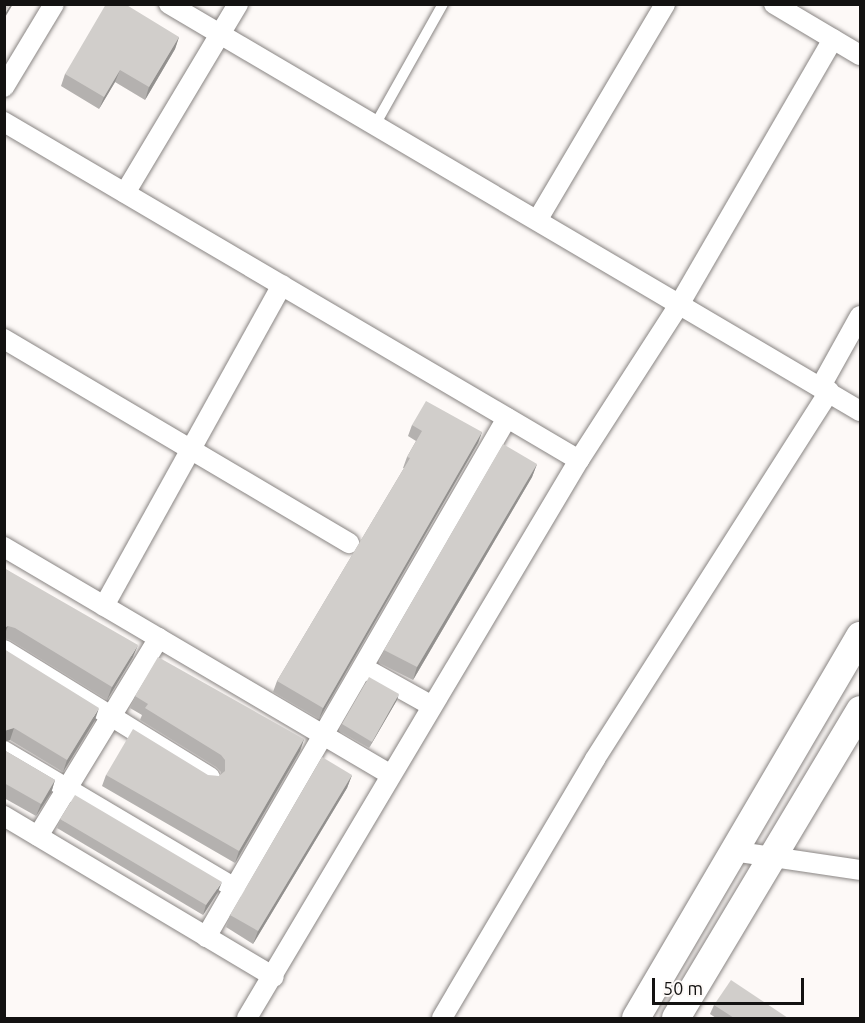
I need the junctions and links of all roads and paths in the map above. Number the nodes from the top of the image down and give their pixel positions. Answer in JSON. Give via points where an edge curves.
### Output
{"nodes":[{"id":1,"x":54,"y":4,"type":"edge"},
{"id":2,"x":169,"y":4,"type":"edge"},
{"id":3,"x":238,"y":4,"type":"edge"},
{"id":4,"x":443,"y":4,"type":"edge"},
{"id":5,"x":665,"y":4,"type":"edge"},
{"id":6,"x":774,"y":4,"type":"edge"},
{"id":7,"x":221,"y":35,"type":"junction"},
{"id":8,"x":834,"y":39,"type":"junction"},
{"id":9,"x":861,"y":55,"type":"edge"},
{"id":10,"x":4,"y":87,"type":"edge"},
{"id":11,"x":4,"y":122,"type":"edge"},
{"id":12,"x":375,"y":124,"type":"junction"},
{"id":13,"x":125,"y":193,"type":"junction"},
{"id":14,"x":538,"y":219,"type":"junction"},
{"id":15,"x":282,"y":285,"type":"junction"},
{"id":16,"x":680,"y":303,"type":"junction"},
{"id":17,"x":861,"y":316,"type":"edge"},
{"id":18,"x":4,"y":339,"type":"edge"},
{"id":19,"x":825,"y":388,"type":"junction"},
{"id":20,"x":861,"y":411,"type":"edge"},
{"id":21,"x":507,"y":418,"type":"junction"},
{"id":22,"x":192,"y":448,"type":"junction"},
{"id":23,"x":579,"y":460,"type":"junction"},
{"id":24,"x":349,"y":543,"type":"dead end"},
{"id":25,"x":4,"y":547,"type":"edge"},
{"id":26,"x":104,"y":606,"type":"junction"},
{"id":27,"x":861,"y":636,"type":"edge"},
{"id":28,"x":159,"y":638,"type":"junction"},
{"id":29,"x":4,"y":650,"type":"edge"},
{"id":30,"x":364,"y":668,"type":"junction"},
{"id":31,"x":432,"y":706,"type":"junction"},
{"id":32,"x":861,"y":710,"type":"edge"},
{"id":33,"x":112,"y":715,"type":"junction"},
{"id":34,"x":325,"y":736,"type":"junction"},
{"id":35,"x":4,"y":751,"type":"edge"},
{"id":36,"x":391,"y":775,"type":"junction"},
{"id":37,"x":210,"y":777,"type":"edge"},
{"id":38,"x":67,"y":789,"type":"junction"},
{"id":39,"x":4,"y":816,"type":"edge"},
{"id":40,"x":38,"y":836,"type":"junction"},
{"id":41,"x":733,"y":851,"type":"junction"},
{"id":42,"x":774,"y":858,"type":"junction"},
{"id":43,"x":861,"y":870,"type":"edge"},
{"id":44,"x":235,"y":888,"type":"junction"},
{"id":45,"x":206,"y":937,"type":"junction"},
{"id":46,"x":274,"y":977,"type":"junction"},
{"id":47,"x":247,"y":1018,"type":"edge"},
{"id":48,"x":442,"y":1018,"type":"edge"},
{"id":49,"x":636,"y":1018,"type":"edge"},
{"id":50,"x":676,"y":1018,"type":"edge"}],
"edges":[{"from":1,"to":10,"type":"street"},
{"from":2,"to":7,"type":"street"},
{"from":3,"to":7,"type":"street"},
{"from":4,"to":12,"type":"lane"},
{"from":5,"to":14,"type":"street"},
{"from":6,"to":8,"type":"street"},
{"from":7,"to":12,"type":"street"},
{"from":7,"to":13,"type":"street"},
{"from":8,"to":9,"type":"street"},
{"from":8,"to":16,"type":"street"},
{"from":11,"to":13,"type":"street"},
{"from":12,"to":14,"type":"street"},
{"from":13,"to":15,"type":"street"},
{"from":14,"to":16,"type":"street"},
{"from":15,"to":21,"type":"street"},
{"from":15,"to":22,"type":"street"},
{"from":16,"to":19,"type":"street"},
{"from":16,"to":23,"type":"street"},
{"from":17,"to":19,"type":"street"},
{"from":18,"to":22,"type":"street"},
{"from":19,"to":20,"type":"street"},
{"from":19,"to":48,"type":"street","via":[[595,759]]},
{"from":21,"to":23,"type":"street"},
{"from":21,"to":30,"type":"street"},
{"from":22,"to":24,"type":"street"},
{"from":22,"to":26,"type":"street"},
{"from":23,"to":31,"type":"street"},
{"from":25,"to":26,"type":"street"},
{"from":26,"to":28,"type":"street"},
{"from":27,"to":41,"type":"main road"},
{"from":28,"to":33,"type":"street"},
{"from":28,"to":34,"type":"street"},
{"from":29,"to":33,"type":"street"},
{"from":30,"to":31,"type":"street"},
{"from":30,"to":34,"type":"street"},
{"from":31,"to":36,"type":"street"},
{"from":32,"to":42,"type":"main road"},
{"from":33,"to":37,"type":"street"},
{"from":33,"to":38,"type":"street"},
{"from":34,"to":36,"type":"street"},
{"from":34,"to":44,"type":"street"},
{"from":35,"to":38,"type":"street"},
{"from":36,"to":46,"type":"street"},
{"from":38,"to":40,"type":"street"},
{"from":38,"to":44,"type":"street"},
{"from":39,"to":40,"type":"street"},
{"from":40,"to":45,"type":"street"},
{"from":41,"to":42,"type":"street"},
{"from":41,"to":49,"type":"main road"},
{"from":42,"to":43,"type":"street"},
{"from":42,"to":50,"type":"main road"},
{"from":44,"to":45,"type":"street"},
{"from":45,"to":46,"type":"street"},
{"from":46,"to":47,"type":"street"}]}
